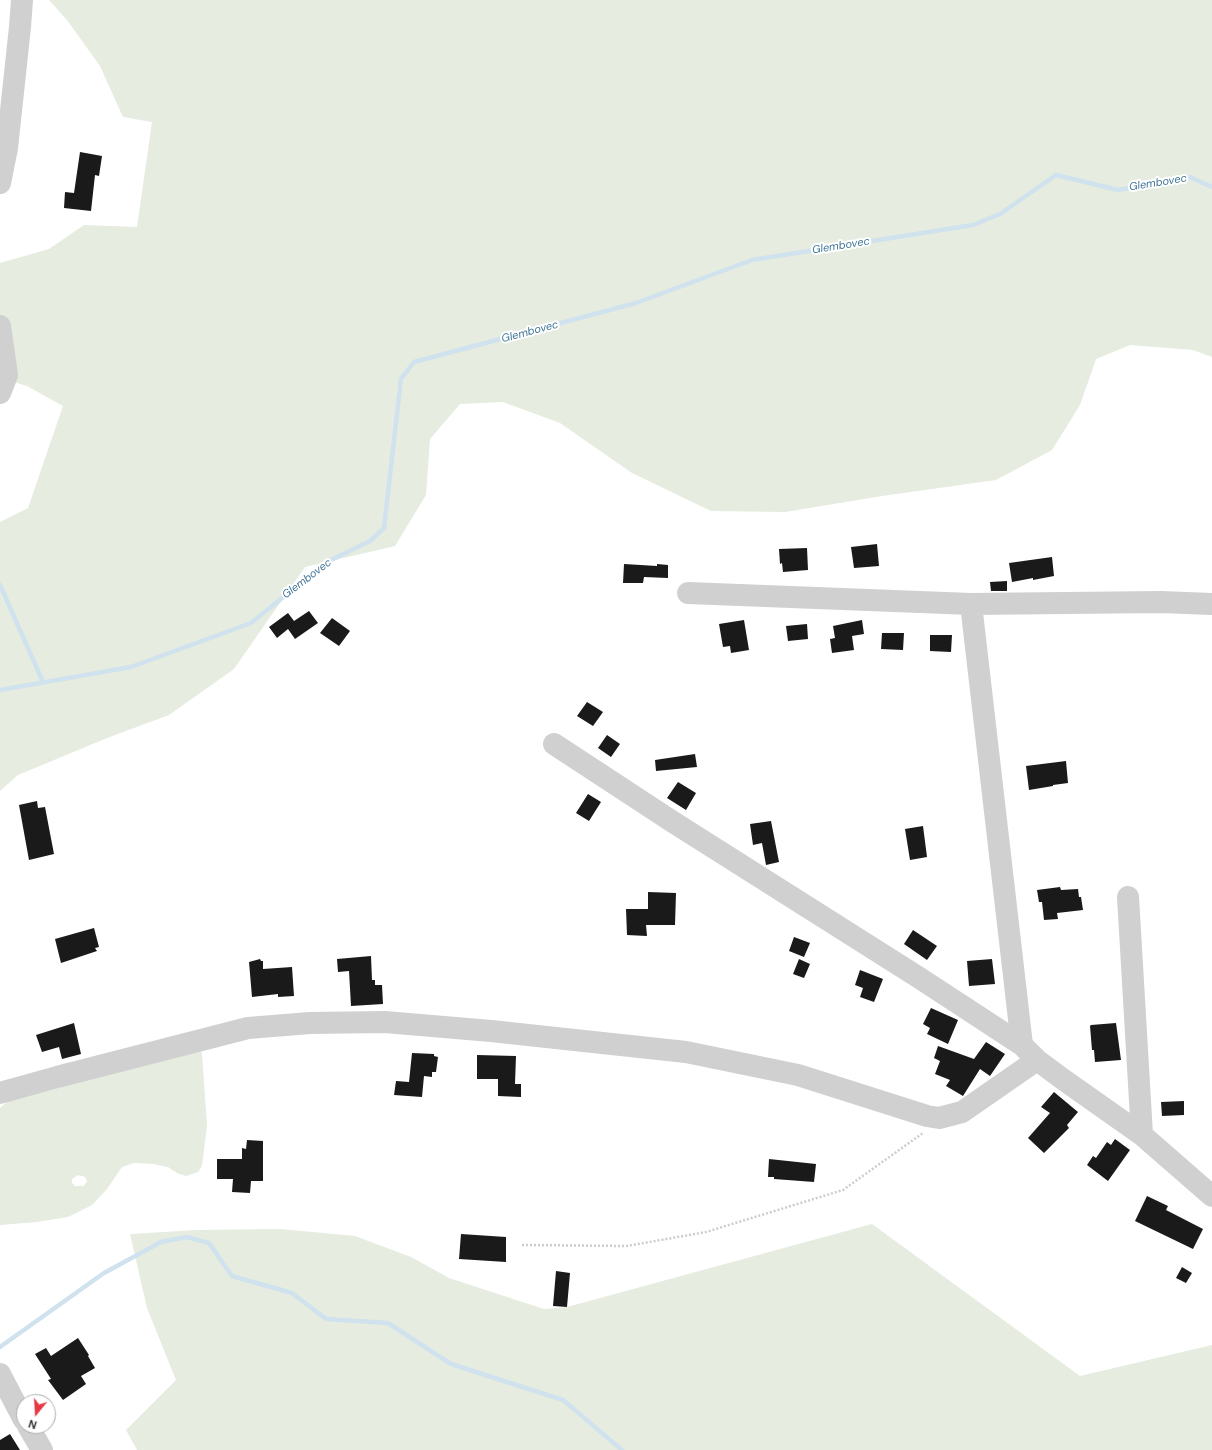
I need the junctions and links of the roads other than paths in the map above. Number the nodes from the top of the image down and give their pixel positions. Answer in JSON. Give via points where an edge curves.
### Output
{"nodes":[{"id":1,"x":22,"y":0,"type":"edge"},
{"id":2,"x":0,"y":182,"type":"edge"},
{"id":3,"x":0,"y":326,"type":"edge"},
{"id":4,"x":0,"y":393,"type":"edge"},
{"id":5,"x":688,"y":593,"type":"dead end"},
{"id":6,"x":971,"y":604,"type":"junction"},
{"id":7,"x":1212,"y":604,"type":"edge"},
{"id":8,"x":554,"y":744,"type":"dead end"},
{"id":9,"x":1128,"y":897,"type":"dead end"},
{"id":10,"x":1029,"y":1052,"type":"junction"},
{"id":11,"x":0,"y":1093,"type":"edge"},
{"id":12,"x":1142,"y":1135,"type":"junction"},
{"id":13,"x":1212,"y":1196,"type":"edge"},
{"id":14,"x":0,"y":1374,"type":"edge"},
{"id":15,"x":16,"y":1405,"type":"edge"},
{"id":16,"x":33,"y":1434,"type":"edge"},
{"id":17,"x":42,"y":1450,"type":"edge"}],
"edges":[{"from":1,"to":2,"type":"street"},
{"from":3,"to":4,"type":"street","via":[[7,375]]},
{"from":5,"to":6,"type":"street"},
{"from":6,"to":7,"type":"street"},
{"from":6,"to":10,"type":"street"},
{"from":8,"to":10,"type":"street","via":[[918,977]]},
{"from":9,"to":12,"type":"street"},
{"from":10,"to":11,"type":"street","via":[[962,1112],[939,1118],[798,1075],[686,1052],[385,1022],[310,1023],[248,1028]]},
{"from":10,"to":12,"type":"street"},
{"from":12,"to":13,"type":"street"},
{"from":14,"to":15,"type":"street"},
{"from":16,"to":17,"type":"street"}]}
